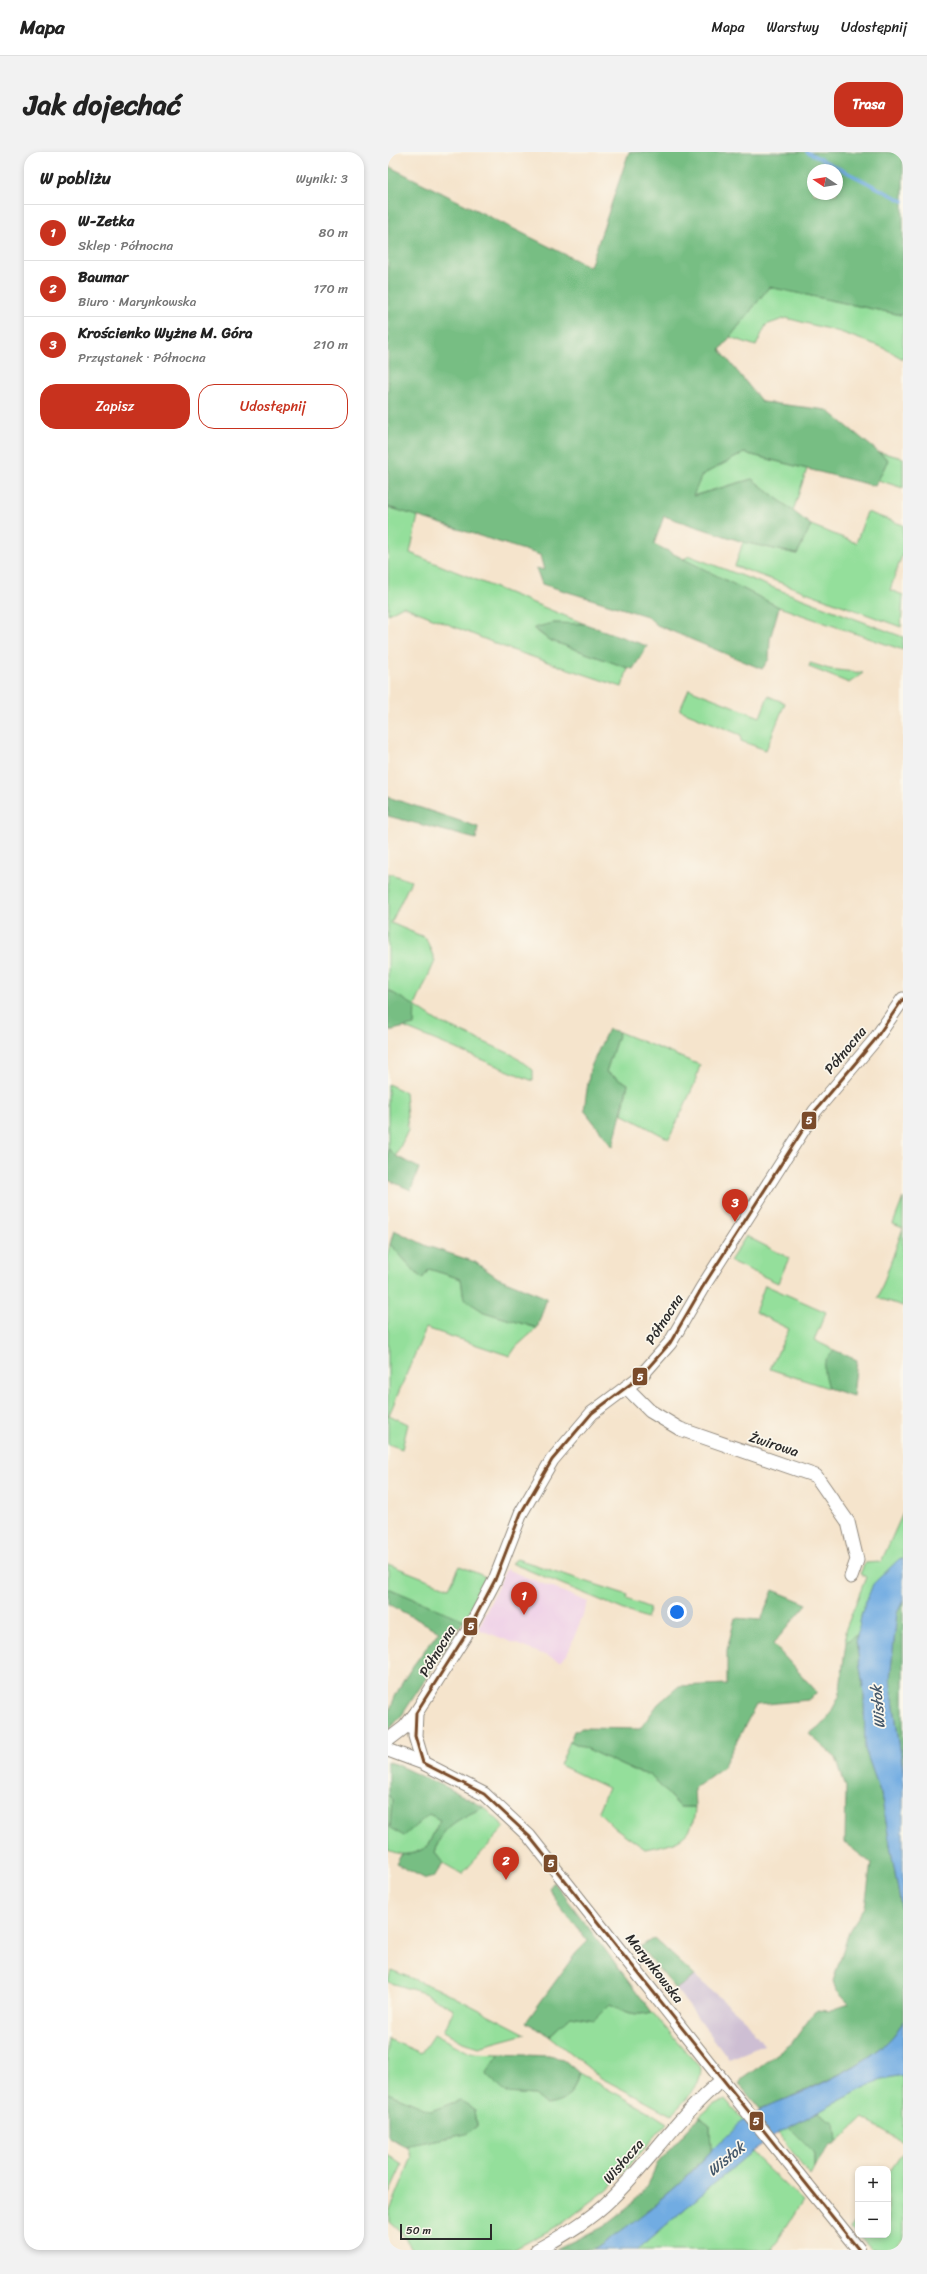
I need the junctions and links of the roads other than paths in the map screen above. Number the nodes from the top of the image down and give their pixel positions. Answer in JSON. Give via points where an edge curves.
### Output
{"nodes":[{"id":1,"x":903,"y":999,"type":"edge"},
{"id":2,"x":626,"y":1387,"type":"junction"},
{"id":3,"x":851,"y":1577,"type":"dead end"},
{"id":4,"x":416,"y":1714,"type":"junction"},
{"id":5,"x":388,"y":1740,"type":"edge"},
{"id":6,"x":388,"y":1750,"type":"edge"},
{"id":7,"x":423,"y":1763,"type":"junction"},
{"id":8,"x":722,"y":2080,"type":"junction"},
{"id":9,"x":537,"y":2250,"type":"edge"},
{"id":10,"x":859,"y":2250,"type":"edge"}],
"edges":[{"from":1,"to":2,"type":"street","name":"Północna","via":[[874,1041],[815,1111],[702,1288],[670,1343],[643,1374]]},
{"from":2,"to":3,"type":"street","name":"Żwirowa","via":[[650,1411],[680,1429],[816,1476],[848,1522],[857,1560]]},
{"from":2,"to":4,"type":"street","name":"Północna","via":[[592,1413],[552,1460],[521,1513],[495,1580],[468,1631]]},
{"from":4,"to":5,"type":"street","name":"Północna","via":[[405,1727]]},
{"from":4,"to":7,"type":"street","name":"Północna","via":[[415,1736]]},
{"from":6,"to":7,"type":"street","name":"Marynkowska"},
{"from":7,"to":8,"type":"street","name":"Marynkowska","via":[[484,1794],[529,1836]]},
{"from":8,"to":9,"type":"street","name":"Wisłocza","via":[[678,2124],[612,2198],[579,2226]]},
{"from":8,"to":10,"type":"street","name":"Marynkowska"}]}
